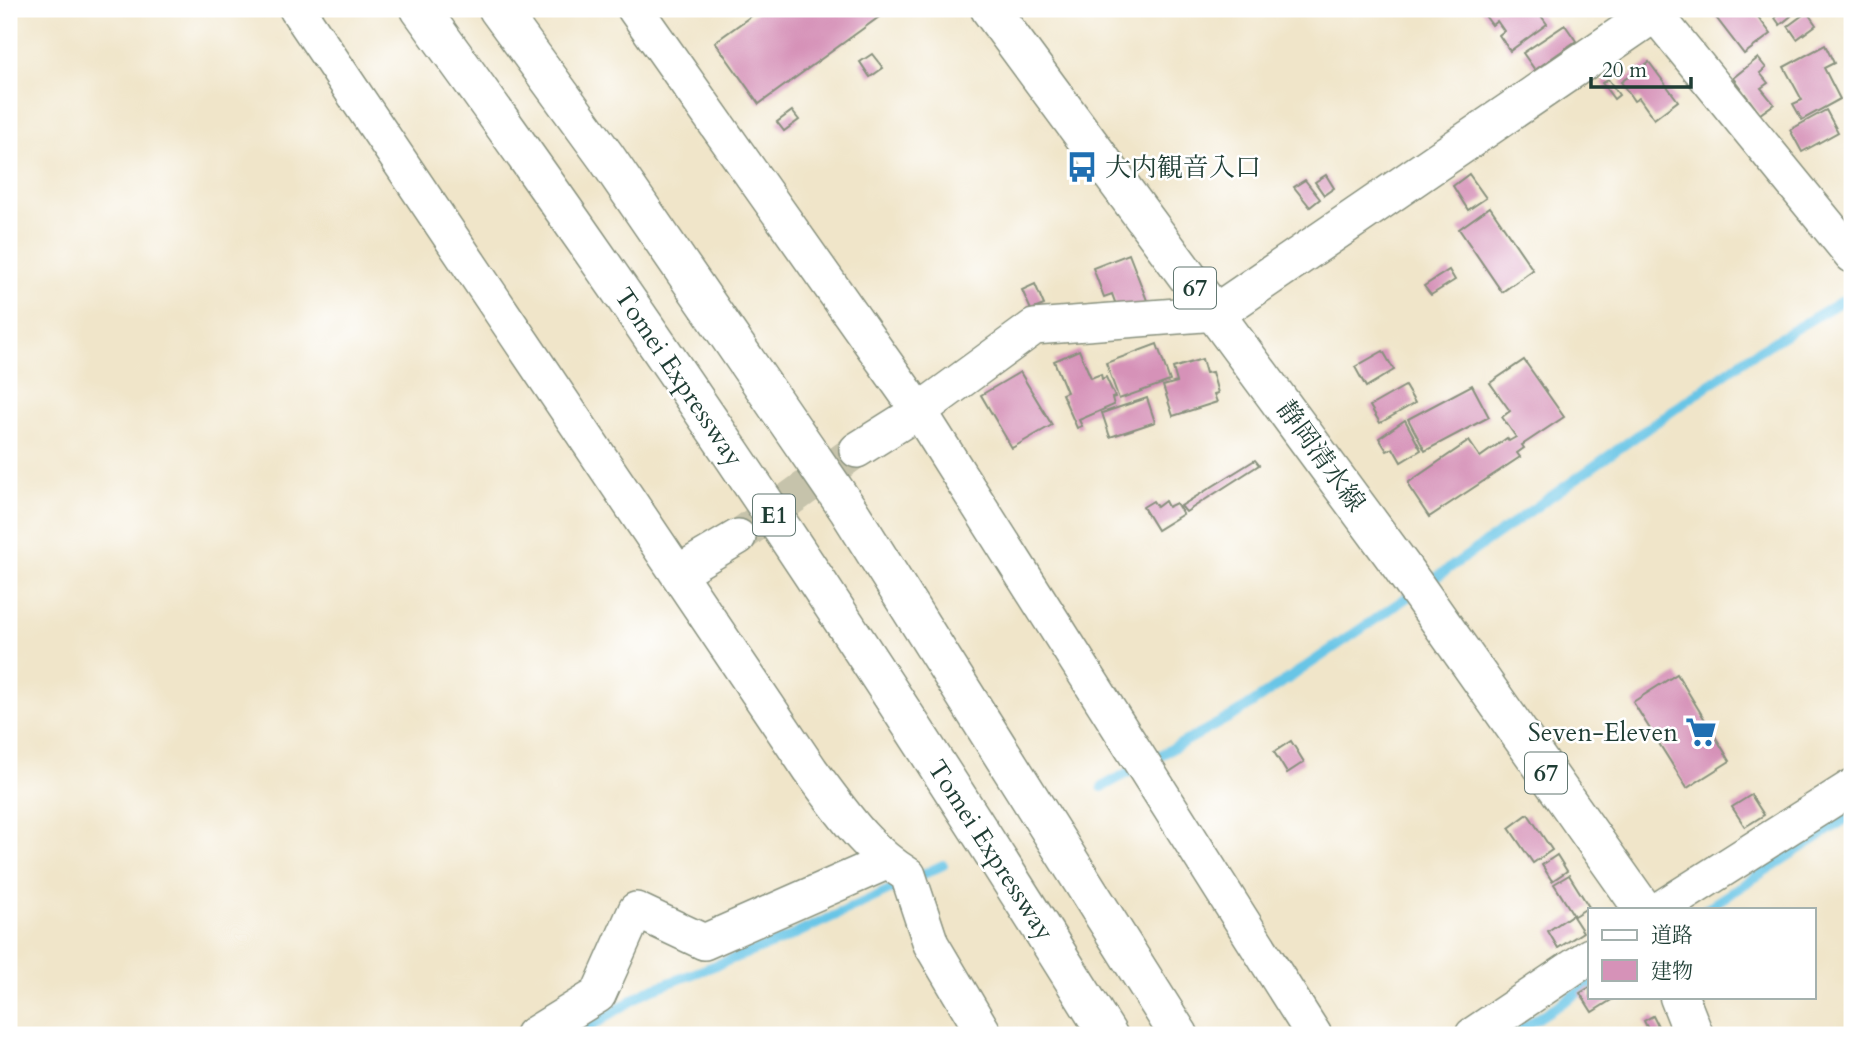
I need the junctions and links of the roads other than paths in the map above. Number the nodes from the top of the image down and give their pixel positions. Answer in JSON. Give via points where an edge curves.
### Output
{"nodes":[{"id":1,"x":297,"y":9,"type":"edge"},
{"id":2,"x":420,"y":9,"type":"edge"},
{"id":3,"x":498,"y":9,"type":"edge"},
{"id":4,"x":635,"y":9,"type":"edge"},
{"id":5,"x":990,"y":9,"type":"edge"},
{"id":6,"x":1655,"y":10,"type":"edge"},
{"id":7,"x":1852,"y":255,"type":"edge"},
{"id":8,"x":1216,"y":313,"type":"junction"},
{"id":9,"x":919,"y":411,"type":"junction"},
{"id":10,"x":857,"y":450,"type":"tunnel mouth"},
{"id":11,"x":738,"y":537,"type":"tunnel mouth"},
{"id":12,"x":679,"y":572,"type":"junction"},
{"id":13,"x":1852,"y":787,"type":"edge"},
{"id":14,"x":897,"y":869,"type":"junction"},
{"id":15,"x":1642,"y":908,"type":"edge"},
{"id":16,"x":1662,"y":908,"type":"edge"},
{"id":17,"x":1588,"y":957,"type":"edge"},
{"id":18,"x":1679,"y":998,"type":"edge"},
{"id":19,"x":533,"y":1035,"type":"edge"},
{"id":20,"x":985,"y":1035,"type":"edge"},
{"id":21,"x":1108,"y":1035,"type":"edge"},
{"id":22,"x":1180,"y":1035,"type":"edge"},
{"id":23,"x":1314,"y":1035,"type":"edge"},
{"id":24,"x":1473,"y":1035,"type":"edge"},
{"id":25,"x":1694,"y":1035,"type":"edge"}],
"edges":[{"from":1,"to":12,"type":"street"},
{"from":2,"to":21,"type":"main road","name":"Tomei Expressway","number":"E1","via":[[554,192],[795,547]]},
{"from":3,"to":22,"type":"main road","number":"E1","via":[[606,156],[849,511]]},
{"from":4,"to":9,"type":"street"},
{"from":5,"to":8,"type":"main road","name":"静岡清水線","number":"67"},
{"from":6,"to":7,"type":"street"},
{"from":6,"to":8,"type":"main road"},
{"from":8,"to":9,"type":"street","via":[[1034,327]]},
{"from":8,"to":15,"type":"main road","name":"静岡清水線","number":"67"},
{"from":9,"to":10,"type":"street"},
{"from":9,"to":23,"type":"street"},
{"from":11,"to":12,"type":"street"},
{"from":12,"to":14,"type":"street","via":[[811,771],[860,835]]},
{"from":13,"to":16,"type":"street"},
{"from":14,"to":19,"type":"street","via":[[704,942],[636,910],[598,995]]},
{"from":14,"to":20,"type":"street","via":[[931,944]]},
{"from":17,"to":24,"type":"street"},
{"from":18,"to":25,"type":"main road"}]}
